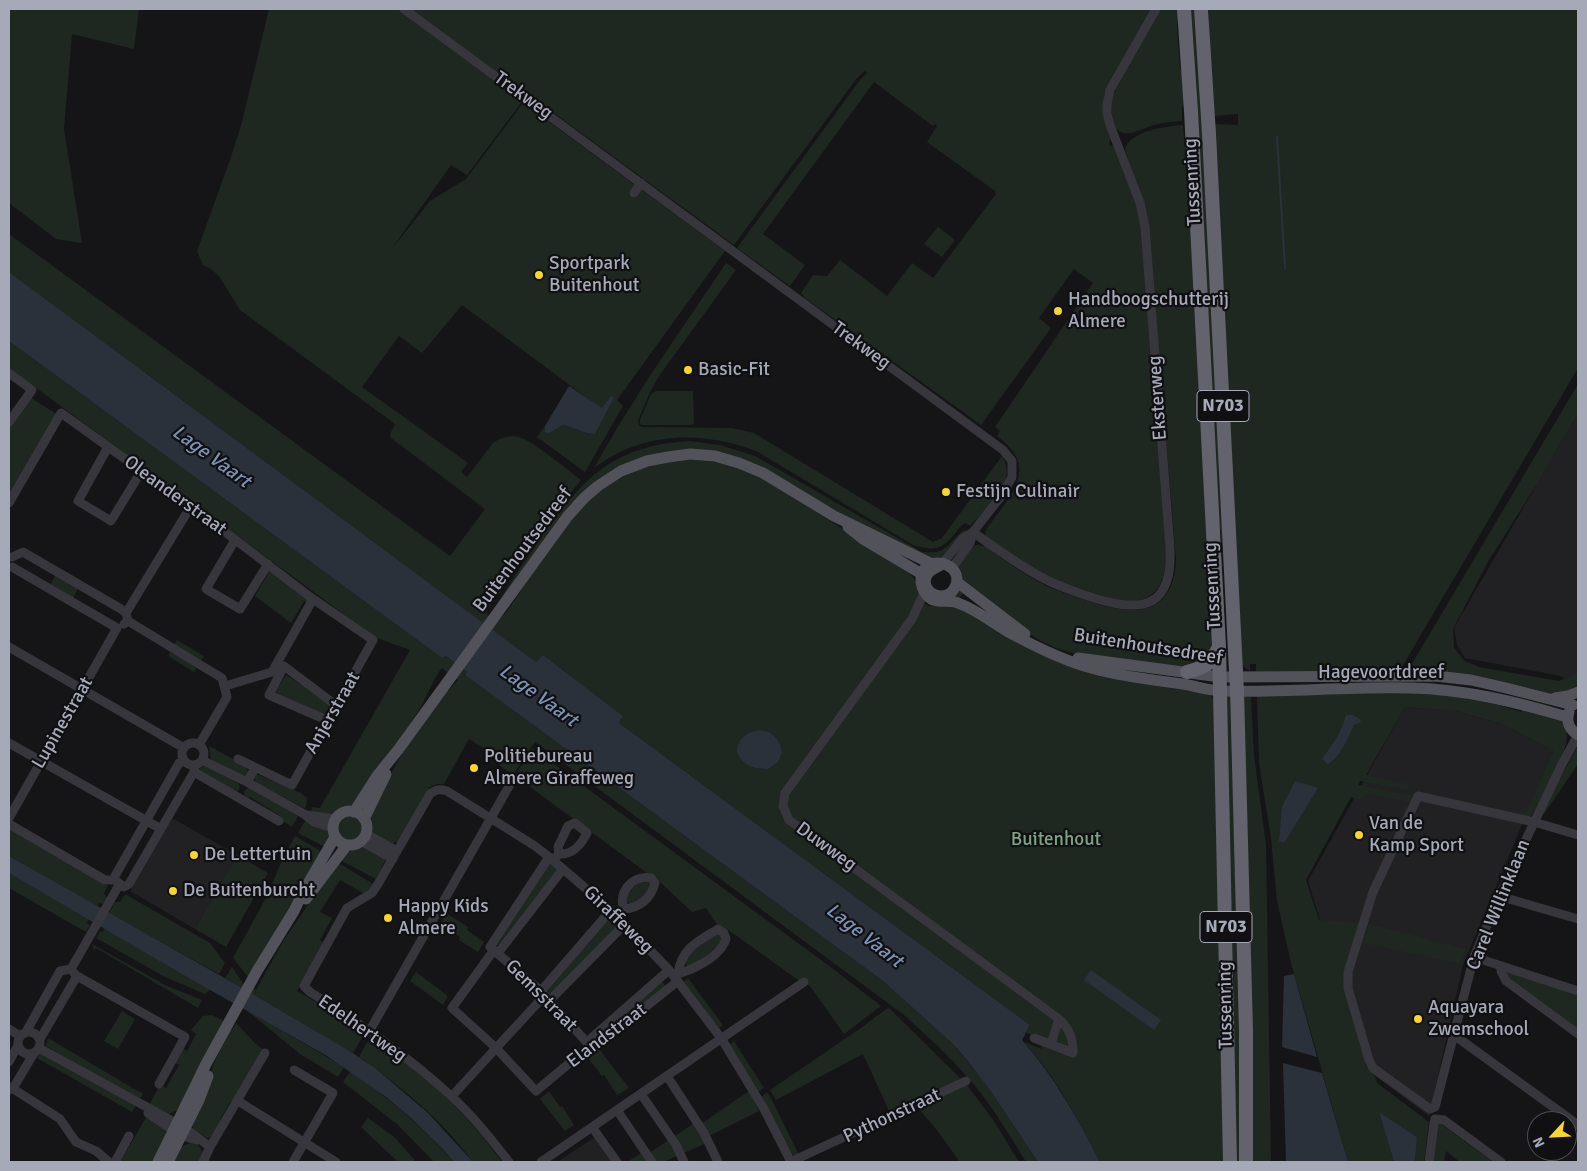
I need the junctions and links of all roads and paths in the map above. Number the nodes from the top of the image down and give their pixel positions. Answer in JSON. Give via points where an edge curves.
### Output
{"nodes":[{"id":1,"x":404,"y":9,"type":"edge"},
{"id":2,"x":1156,"y":9,"type":"edge"},
{"id":3,"x":1184,"y":9,"type":"edge"},
{"id":4,"x":1201,"y":9,"type":"edge"},
{"id":5,"x":641,"y":183,"type":"junction"},
{"id":6,"x":634,"y":193,"type":"dead end"},
{"id":7,"x":9,"y":373,"type":"edge"},
{"id":8,"x":9,"y":422,"type":"edge"},
{"id":9,"x":108,"y":447,"type":"junction"},
{"id":10,"x":142,"y":470,"type":"junction"},
{"id":11,"x":9,"y":503,"type":"edge"},
{"id":12,"x":192,"y":506,"type":"junction"},
{"id":13,"x":834,"y":516,"type":"junction"},
{"id":14,"x":973,"y":532,"type":"junction"},
{"id":15,"x":235,"y":540,"type":"junction"},
{"id":16,"x":10,"y":556,"type":"edge"},
{"id":17,"x":268,"y":564,"type":"junction"},
{"id":18,"x":942,"y":565,"type":"junction"},
{"id":19,"x":10,"y":570,"type":"edge"},
{"id":20,"x":957,"y":582,"type":"junction"},
{"id":21,"x":932,"y":590,"type":"junction"},
{"id":22,"x":313,"y":599,"type":"junction"},
{"id":23,"x":127,"y":617,"type":"junction"},
{"id":24,"x":117,"y":628,"type":"junction"},
{"id":25,"x":373,"y":640,"type":"joint"},
{"id":26,"x":1219,"y":646,"type":"junction"},
{"id":27,"x":9,"y":647,"type":"edge"},
{"id":28,"x":1046,"y":648,"type":"junction"},
{"id":29,"x":1059,"y":654,"type":"junction"},
{"id":30,"x":1187,"y":672,"type":"junction"},
{"id":31,"x":1220,"y":677,"type":"junction"},
{"id":32,"x":1237,"y":684,"type":"junction"},
{"id":33,"x":225,"y":686,"type":"junction"},
{"id":34,"x":83,"y":689,"type":"junction"},
{"id":35,"x":1220,"y":691,"type":"junction"},
{"id":36,"x":1578,"y":692,"type":"edge"},
{"id":37,"x":1548,"y":700,"type":"junction"},
{"id":38,"x":1576,"y":703,"type":"edge"},
{"id":39,"x":337,"y":706,"type":"junction"},
{"id":40,"x":1567,"y":717,"type":"junction"},
{"id":41,"x":329,"y":721,"type":"junction"},
{"id":42,"x":1578,"y":735,"type":"edge"},
{"id":43,"x":9,"y":743,"type":"edge"},
{"id":44,"x":198,"y":745,"type":"junction"},
{"id":45,"x":184,"y":748,"type":"junction"},
{"id":46,"x":398,"y":750,"type":"junction"},
{"id":47,"x":238,"y":759,"type":"dead end"},
{"id":48,"x":184,"y":761,"type":"junction"},
{"id":49,"x":41,"y":762,"type":"junction"},
{"id":50,"x":197,"y":766,"type":"junction"},
{"id":51,"x":255,"y":768,"type":"junction"},
{"id":52,"x":512,"y":781,"type":"dead end"},
{"id":53,"x":247,"y":782,"type":"junction"},
{"id":54,"x":354,"y":812,"type":"junction"},
{"id":55,"x":490,"y":817,"type":"junction"},
{"id":56,"x":9,"y":818,"type":"edge"},
{"id":57,"x":364,"y":819,"type":"junction"},
{"id":58,"x":146,"y":820,"type":"junction"},
{"id":59,"x":279,"y":821,"type":"dead end"},
{"id":60,"x":1534,"y":822,"type":"junction"},
{"id":61,"x":9,"y":824,"type":"edge"},
{"id":62,"x":334,"y":828,"type":"junction"},
{"id":63,"x":161,"y":829,"type":"junction"},
{"id":64,"x":1578,"y":835,"type":"edge"},
{"id":65,"x":363,"y":837,"type":"junction"},
{"id":66,"x":347,"y":845,"type":"junction"},
{"id":67,"x":395,"y":855,"type":"junction"},
{"id":68,"x":554,"y":857,"type":"junction"},
{"id":69,"x":563,"y":869,"type":"junction"},
{"id":70,"x":117,"y":883,"type":"junction"},
{"id":71,"x":1499,"y":896,"type":"junction"},
{"id":72,"x":624,"y":909,"type":"dead end"},
{"id":73,"x":294,"y":911,"type":"junction"},
{"id":74,"x":614,"y":913,"type":"junction"},
{"id":75,"x":1578,"y":919,"type":"edge"},
{"id":76,"x":625,"y":924,"type":"junction"},
{"id":77,"x":494,"y":950,"type":"junction"},
{"id":78,"x":1474,"y":957,"type":"junction"},
{"id":79,"x":1502,"y":966,"type":"junction"},
{"id":80,"x":74,"y":972,"type":"junction"},
{"id":81,"x":675,"y":975,"type":"junction"},
{"id":82,"x":804,"y":982,"type":"dead end"},
{"id":83,"x":1578,"y":991,"type":"edge"},
{"id":84,"x":545,"y":995,"type":"junction"},
{"id":85,"x":1059,"y":1019,"type":"junction"},
{"id":86,"x":9,"y":1030,"type":"edge"},
{"id":87,"x":370,"y":1030,"type":"junction"},
{"id":88,"x":1578,"y":1034,"type":"edge"},
{"id":89,"x":1454,"y":1035,"type":"junction"},
{"id":90,"x":21,"y":1038,"type":"junction"},
{"id":91,"x":721,"y":1038,"type":"junction"},
{"id":92,"x":1034,"y":1038,"type":"dead end"},
{"id":93,"x":589,"y":1044,"type":"junction"},
{"id":94,"x":1051,"y":1044,"type":"junction"},
{"id":95,"x":38,"y":1046,"type":"junction"},
{"id":96,"x":496,"y":1048,"type":"junction"},
{"id":97,"x":265,"y":1053,"type":"dead end"},
{"id":98,"x":9,"y":1062,"type":"edge"},
{"id":99,"x":294,"y":1070,"type":"dead end"},
{"id":100,"x":666,"y":1076,"type":"junction"},
{"id":101,"x":966,"y":1081,"type":"dead end"},
{"id":102,"x":159,"y":1084,"type":"dead end"},
{"id":103,"x":10,"y":1089,"type":"edge"},
{"id":104,"x":641,"y":1094,"type":"junction"},
{"id":105,"x":452,"y":1096,"type":"junction"},
{"id":106,"x":238,"y":1101,"type":"junction"},
{"id":107,"x":617,"y":1110,"type":"junction"},
{"id":108,"x":1578,"y":1125,"type":"edge"},
{"id":109,"x":592,"y":1127,"type":"junction"},
{"id":110,"x":179,"y":1129,"type":"junction"},
{"id":111,"x":129,"y":1136,"type":"dead end"},
{"id":112,"x":305,"y":1142,"type":"junction"},
{"id":113,"x":210,"y":1147,"type":"junction"},
{"id":114,"x":651,"y":1159,"type":"edge"},
{"id":115,"x":109,"y":1162,"type":"edge"},
{"id":116,"x":115,"y":1162,"type":"edge"},
{"id":117,"x":158,"y":1162,"type":"edge"},
{"id":118,"x":168,"y":1162,"type":"edge"},
{"id":119,"x":203,"y":1162,"type":"edge"},
{"id":120,"x":293,"y":1162,"type":"edge"},
{"id":121,"x":336,"y":1162,"type":"edge"},
{"id":122,"x":509,"y":1162,"type":"edge"},
{"id":123,"x":541,"y":1162,"type":"edge"},
{"id":124,"x":617,"y":1162,"type":"edge"},
{"id":125,"x":684,"y":1162,"type":"edge"},
{"id":126,"x":718,"y":1162,"type":"edge"},
{"id":127,"x":790,"y":1162,"type":"edge"},
{"id":128,"x":1230,"y":1162,"type":"edge"},
{"id":129,"x":1246,"y":1162,"type":"edge"},
{"id":130,"x":1429,"y":1162,"type":"edge"},
{"id":131,"x":1501,"y":1162,"type":"edge"}],
"edges":[{"from":1,"to":5,"type":"street","name":"Trekweg"},
{"from":2,"to":14,"type":"street","name":"Eksterweg","via":[[1110,90],[1107,113],[1140,203],[1145,227],[1170,548],[1168,580],[1160,595],[1147,603],[1130,607],[1114,605],[1043,578]]},
{"from":3,"to":26,"type":"highway","name":"Tussenring","number":"N703"},
{"from":4,"to":32,"type":"highway","name":"Tussenring","number":"N703"},
{"from":5,"to":6,"type":"street"},
{"from":5,"to":14,"type":"street","name":"Trekweg","via":[[1003,450],[1012,461],[1012,477]]},
{"from":7,"to":8,"type":"street","via":[[32,390]]},
{"from":9,"to":10,"type":"street","name":"Oleanderstraat"},
{"from":9,"to":10,"type":"street","via":[[78,501],[112,521]]},
{"from":9,"to":11,"type":"street","name":"Oleanderstraat","via":[[61,413]]},
{"from":10,"to":12,"type":"street","name":"Oleanderstraat"},
{"from":12,"to":15,"type":"street","name":"Oleanderstraat"},
{"from":12,"to":23,"type":"street"},
{"from":13,"to":18,"type":"main road","name":"Buitenhoutsedreef"},
{"from":13,"to":21,"type":"main road","name":"Buitenhoutsedreef"},
{"from":13,"to":46,"type":"main road","name":"Buitenhoutsedreef","via":[[763,473],[715,456],[690,454],[647,461],[621,472],[598,486],[567,517]]},
{"from":14,"to":18,"type":"street","name":"Trekweg","via":[[970,543]]},
{"from":15,"to":17,"type":"street","name":"Oleanderstraat"},
{"from":15,"to":17,"type":"street","via":[[206,589],[240,609]]},
{"from":16,"to":19,"type":"street"},
{"from":16,"to":23,"type":"street","via":[[23,552],[121,609]]},
{"from":17,"to":22,"type":"street","name":"Oleanderstraat"},
{"from":18,"to":20,"type":"main road","via":[[956,575]]},
{"from":18,"to":21,"type":"main road","via":[[924,570]]},
{"from":19,"to":24,"type":"street"},
{"from":20,"to":21,"type":"main road","via":[[954,590]]},
{"from":20,"to":28,"type":"main road","name":"Buitenhoutsedreef"},
{"from":21,"to":28,"type":"main road","name":"Buitenhoutsedreef"},
{"from":21,"to":85,"type":"street","name":"Duwweg","via":[[785,793],[783,806],[789,820]]},
{"from":22,"to":25,"type":"street","name":"Oleanderstraat"},
{"from":22,"to":33,"type":"street","via":[[272,672]]},
{"from":23,"to":24,"type":"street"},
{"from":23,"to":33,"type":"street","via":[[222,678]]},
{"from":24,"to":34,"type":"street","name":"Lupinestraat"},
{"from":25,"to":39,"type":"street","name":"Anjerstraat"},
{"from":26,"to":30,"type":"highway","via":[[1205,667]]},
{"from":26,"to":31,"type":"highway","name":"Tussenring","number":"N703"},
{"from":27,"to":34,"type":"street"},
{"from":28,"to":29,"type":"main road","name":"Buitenhoutsedreef"},
{"from":29,"to":30,"type":"main road","name":"Buitenhoutsedreef"},
{"from":29,"to":35,"type":"main road","name":"Buitenhoutsedreef","via":[[1095,669]]},
{"from":30,"to":31,"type":"main road","name":"Buitenhoutsedreef"},
{"from":31,"to":32,"type":"main road","name":"Buitenhoutsedreef"},
{"from":31,"to":35,"type":"highway","name":"Tussenring","number":"N703"},
{"from":32,"to":35,"type":"main road","name":"Hagevoortdreef"},
{"from":32,"to":37,"type":"main road","name":"Hagevoortdreef","via":[[1436,676],[1471,680]]},
{"from":32,"to":40,"type":"main road","name":"Hagevoortdreef","via":[[1434,689],[1501,699]]},
{"from":32,"to":129,"type":"highway","name":"Tussenring","number":"N703"},
{"from":33,"to":44,"type":"street","via":[[227,697]]},
{"from":34,"to":45,"type":"street"},
{"from":34,"to":49,"type":"street","name":"Lupinestraat"},
{"from":35,"to":128,"type":"highway","name":"Tussenring","number":"N703"},
{"from":36,"to":37,"type":"main road"},
{"from":37,"to":38,"type":"main road","name":"Hagevoortdreef"},
{"from":38,"to":40,"type":"main road"},
{"from":39,"to":41,"type":"street","name":"Anjerstraat"},
{"from":39,"to":41,"type":"street","via":[[284,666],[269,695]]},
{"from":40,"to":42,"type":"main road","via":[[1570,728]]},
{"from":41,"to":51,"type":"street","name":"Anjerstraat","via":[[292,785]]},
{"from":42,"to":60,"type":"street","name":"Carel Willinklaan"},
{"from":43,"to":49,"type":"street"},
{"from":44,"to":45,"type":"street"},
{"from":44,"to":50,"type":"street","via":[[203,750]]},
{"from":45,"to":48,"type":"street"},
{"from":46,"to":54,"type":"main road","name":"Buitenhoutsedreef"},
{"from":46,"to":57,"type":"main road","name":"Buitenhoutsedreef"},
{"from":47,"to":51,"type":"street"},
{"from":48,"to":50,"type":"street"},
{"from":48,"to":58,"type":"street","via":[[179,763]]},
{"from":49,"to":56,"type":"street","name":"Lupinestraat"},
{"from":49,"to":58,"type":"street"},
{"from":50,"to":53,"type":"street"},
{"from":50,"to":59,"type":"street"},
{"from":50,"to":63,"type":"street"},
{"from":51,"to":53,"type":"street"},
{"from":52,"to":55,"type":"street"},
{"from":53,"to":62,"type":"street"},
{"from":54,"to":57,"type":"main road"},
{"from":54,"to":62,"type":"main road","via":[[340,814]]},
{"from":55,"to":67,"type":"street","name":"Giraffeweg","via":[[447,791],[435,790]]},
{"from":55,"to":68,"type":"street","name":"Giraffeweg"},
{"from":55,"to":87,"type":"street"},
{"from":57,"to":65,"type":"main road"},
{"from":58,"to":63,"type":"street"},
{"from":58,"to":70,"type":"street","via":[[115,876]]},
{"from":60,"to":64,"type":"street"},
{"from":60,"to":71,"type":"street","name":"Carel Willinklaan"},
{"from":60,"to":89,"type":"street","name":"Carel Willinklaan","via":[[1418,796],[1373,892],[1348,972],[1348,988],[1373,1068],[1430,1109],[1435,1107]]},
{"from":61,"to":70,"type":"street","via":[[104,880]]},
{"from":62,"to":66,"type":"main road","via":[[341,842]]},
{"from":62,"to":73,"type":"main road"},
{"from":63,"to":70,"type":"street","via":[[129,884],[124,887]]},
{"from":65,"to":66,"type":"main road","via":[[357,844]]},
{"from":65,"to":67,"type":"street"},
{"from":66,"to":73,"type":"main road"},
{"from":67,"to":87,"type":"street","name":"Edelhertweg","via":[[372,893],[347,908],[304,986]]},
{"from":68,"to":69,"type":"street","name":"Giraffeweg"},
{"from":68,"to":77,"type":"street"},
{"from":69,"to":74,"type":"street","name":"Giraffeweg"},
{"from":69,"to":77,"type":"street"},
{"from":70,"to":80,"type":"street"},
{"from":71,"to":75,"type":"street"},
{"from":71,"to":78,"type":"street","name":"Carel Willinklaan"},
{"from":72,"to":74,"type":"street"},
{"from":73,"to":110,"type":"main road","via":[[214,1052]]},
{"from":74,"to":76,"type":"street","name":"Giraffeweg"},
{"from":74,"to":84,"type":"street"},
{"from":76,"to":81,"type":"street","name":"Giraffeweg"},
{"from":76,"to":84,"type":"street"},
{"from":77,"to":84,"type":"street","name":"Gemsstraat"},
{"from":77,"to":96,"type":"street","via":[[452,1008]]},
{"from":78,"to":79,"type":"street"},
{"from":78,"to":89,"type":"street","name":"Carel Willinklaan"},
{"from":79,"to":83,"type":"street"},
{"from":79,"to":88,"type":"street","via":[[1501,972],[1506,981]]},
{"from":80,"to":90,"type":"street","via":[[60,971]]},
{"from":80,"to":95,"type":"street"},
{"from":80,"to":102,"type":"street","via":[[185,1037]]},
{"from":81,"to":81,"type":"street","via":[[683,956],[696,942],[718,929],[724,933],[725,943],[714,955],[700,966]]},
{"from":81,"to":91,"type":"street","name":"Giraffeweg"},
{"from":81,"to":93,"type":"street","name":"Elandstraat"},
{"from":81,"to":93,"type":"street","name":"Elandstraat","via":[[592,1049]]},
{"from":82,"to":91,"type":"street"},
{"from":84,"to":93,"type":"street","name":"Gemsstraat"},
{"from":84,"to":96,"type":"street"},
{"from":85,"to":94,"type":"street"},
{"from":85,"to":94,"type":"street","name":"Duwweg","via":[[1067,1026],[1073,1053]]},
{"from":86,"to":90,"type":"street"},
{"from":87,"to":105,"type":"street","name":"Edelhertweg"},
{"from":89,"to":108,"type":"street"},
{"from":90,"to":95,"type":"street","via":[[36,1034]]},
{"from":90,"to":95,"type":"street","via":[[24,1053]]},
{"from":90,"to":98,"type":"street"},
{"from":91,"to":100,"type":"street"},
{"from":91,"to":127,"type":"street","name":"Giraffeweg","via":[[757,1096]]},
{"from":92,"to":94,"type":"street","name":"Duwweg"},
{"from":93,"to":96,"type":"street","name":"Elandstraat","via":[[536,1090]]},
{"from":95,"to":103,"type":"street"},
{"from":95,"to":110,"type":"street","via":[[146,1106]]},
{"from":96,"to":105,"type":"street"},
{"from":97,"to":106,"type":"street"},
{"from":99,"to":112,"type":"street","via":[[333,1093]]},
{"from":100,"to":104,"type":"street"},
{"from":100,"to":126,"type":"street","via":[[704,1132]]},
{"from":101,"to":127,"type":"street","name":"Pythonstraat"},
{"from":103,"to":115,"type":"street","via":[[60,1119],[76,1142],[96,1150]]},
{"from":104,"to":107,"type":"street"},
{"from":104,"to":125,"type":"street"},
{"from":105,"to":122,"type":"street","name":"Edelhertweg"},
{"from":106,"to":112,"type":"street"},
{"from":106,"to":113,"type":"street"},
{"from":107,"to":109,"type":"street"},
{"from":107,"to":114,"type":"street"},
{"from":109,"to":123,"type":"street"},
{"from":109,"to":124,"type":"street"},
{"from":110,"to":113,"type":"street"},
{"from":110,"to":117,"type":"main road"},
{"from":110,"to":118,"type":"main road"},
{"from":111,"to":116,"type":"street"},
{"from":112,"to":120,"type":"street"},
{"from":112,"to":121,"type":"street"},
{"from":113,"to":119,"type":"street"},
{"from":130,"to":131,"type":"street","via":[[1434,1123],[1439,1118]]}]}
